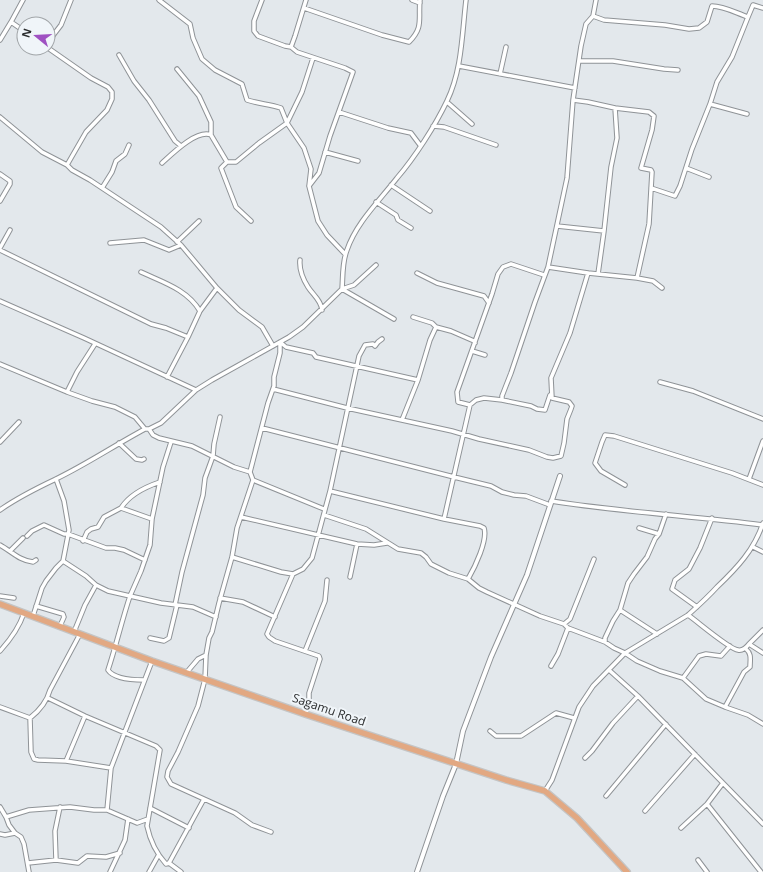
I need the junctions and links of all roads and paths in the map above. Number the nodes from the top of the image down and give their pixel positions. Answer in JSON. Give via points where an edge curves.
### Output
{"nodes":[{"id":1,"x":23,"y":0,"type":"edge"},
{"id":2,"x":71,"y":0,"type":"edge"},
{"id":3,"x":159,"y":0,"type":"edge"},
{"id":4,"x":262,"y":0,"type":"edge"},
{"id":5,"x":306,"y":0,"type":"edge"},
{"id":6,"x":412,"y":0,"type":"edge"},
{"id":7,"x":466,"y":0,"type":"edge"},
{"id":8,"x":596,"y":0,"type":"edge"},
{"id":9,"x":754,"y":0,"type":"edge"},
{"id":10,"x":420,"y":1,"type":"edge"},
{"id":11,"x":753,"y":5,"type":"junction"},
{"id":12,"x":304,"y":8,"type":"junction"},
{"id":13,"x":763,"y":8,"type":"edge"},
{"id":14,"x":593,"y":16,"type":"junction"},
{"id":15,"x":748,"y":17,"type":"junction"},
{"id":16,"x":11,"y":22,"type":"junction"},
{"id":17,"x":16,"y":25,"type":"edge"},
{"id":18,"x":56,"y":32,"type":"edge"},
{"id":19,"x":0,"y":40,"type":"edge"},
{"id":20,"x":291,"y":46,"type":"junction"},
{"id":21,"x":506,"y":47,"type":"dead end"},
{"id":22,"x":56,"y":54,"type":"edge"},
{"id":23,"x":119,"y":55,"type":"dead end"},
{"id":24,"x":313,"y":58,"type":"junction"},
{"id":25,"x":579,"y":61,"type":"junction"},
{"id":26,"x":459,"y":66,"type":"junction"},
{"id":27,"x":177,"y":69,"type":"dead end"},
{"id":28,"x":678,"y":70,"type":"dead end"},
{"id":29,"x":500,"y":74,"type":"junction"},
{"id":30,"x":575,"y":88,"type":"junction"},
{"id":31,"x":572,"y":100,"type":"junction"},
{"id":32,"x":447,"y":102,"type":"junction"},
{"id":33,"x":710,"y":104,"type":"junction"},
{"id":34,"x":615,"y":108,"type":"junction"},
{"id":35,"x":339,"y":112,"type":"junction"},
{"id":36,"x":747,"y":114,"type":"dead end"},
{"id":37,"x":0,"y":117,"type":"edge"},
{"id":38,"x":287,"y":123,"type":"junction"},
{"id":39,"x":472,"y":124,"type":"dead end"},
{"id":40,"x":433,"y":126,"type":"junction"},
{"id":41,"x":211,"y":136,"type":"junction"},
{"id":42,"x":130,"y":145,"type":"dead end"},
{"id":43,"x":496,"y":145,"type":"dead end"},
{"id":44,"x":181,"y":146,"type":"junction"},
{"id":45,"x":420,"y":146,"type":"junction"},
{"id":46,"x":325,"y":152,"type":"junction"},
{"id":47,"x":358,"y":160,"type":"dead end"},
{"id":48,"x":227,"y":162,"type":"junction"},
{"id":49,"x":162,"y":163,"type":"dead end"},
{"id":50,"x":67,"y":166,"type":"junction"},
{"id":51,"x":686,"y":168,"type":"junction"},
{"id":52,"x":0,"y":174,"type":"edge"},
{"id":53,"x":709,"y":178,"type":"dead end"},
{"id":54,"x":392,"y":185,"type":"junction"},
{"id":55,"x":309,"y":186,"type":"junction"},
{"id":56,"x":102,"y":188,"type":"junction"},
{"id":57,"x":651,"y":188,"type":"junction"},
{"id":58,"x":0,"y":201,"type":"edge"},
{"id":59,"x":376,"y":202,"type":"junction"},
{"id":60,"x":430,"y":211,"type":"dead end"},
{"id":61,"x":200,"y":221,"type":"dead end"},
{"id":62,"x":251,"y":221,"type":"dead end"},
{"id":63,"x":557,"y":226,"type":"junction"},
{"id":64,"x":412,"y":228,"type":"dead end"},
{"id":65,"x":10,"y":230,"type":"dead end"},
{"id":66,"x":604,"y":231,"type":"junction"},
{"id":67,"x":177,"y":242,"type":"junction"},
{"id":68,"x":110,"y":243,"type":"dead end"},
{"id":69,"x":181,"y":245,"type":"junction"},
{"id":70,"x":0,"y":249,"type":"edge"},
{"id":71,"x":345,"y":254,"type":"junction"},
{"id":72,"x":300,"y":260,"type":"dead end"},
{"id":73,"x":376,"y":265,"type":"dead end"},
{"id":74,"x":548,"y":267,"type":"junction"},
{"id":75,"x":141,"y":272,"type":"dead end"},
{"id":76,"x":588,"y":273,"type":"junction"},
{"id":77,"x":417,"y":274,"type":"dead end"},
{"id":78,"x":598,"y":274,"type":"junction"},
{"id":79,"x":544,"y":275,"type":"junction"},
{"id":80,"x":637,"y":278,"type":"junction"},
{"id":81,"x":218,"y":288,"type":"junction"},
{"id":82,"x":662,"y":288,"type":"dead end"},
{"id":83,"x":342,"y":289,"type":"junction"},
{"id":84,"x":0,"y":301,"type":"edge"},
{"id":85,"x":489,"y":303,"type":"junction"},
{"id":86,"x":322,"y":310,"type":"junction"},
{"id":87,"x":200,"y":311,"type":"junction"},
{"id":88,"x":413,"y":317,"type":"dead end"},
{"id":89,"x":394,"y":319,"type":"dead end"},
{"id":90,"x":436,"y":327,"type":"junction"},
{"id":91,"x":188,"y":337,"type":"junction"},
{"id":92,"x":382,"y":339,"type":"dead end"},
{"id":93,"x":280,"y":342,"type":"junction"},
{"id":94,"x":475,"y":343,"type":"junction"},
{"id":95,"x":95,"y":344,"type":"junction"},
{"id":96,"x":273,"y":346,"type":"junction"},
{"id":97,"x":472,"y":351,"type":"junction"},
{"id":98,"x":485,"y":355,"type":"dead end"},
{"id":99,"x":0,"y":364,"type":"edge"},
{"id":100,"x":356,"y":366,"type":"junction"},
{"id":101,"x":167,"y":377,"type":"junction"},
{"id":102,"x":418,"y":380,"type":"junction"},
{"id":103,"x":660,"y":382,"type":"dead end"},
{"id":104,"x":273,"y":389,"type":"junction"},
{"id":105,"x":196,"y":390,"type":"junction"},
{"id":106,"x":67,"y":392,"type":"junction"},
{"id":107,"x":551,"y":394,"type":"junction"},
{"id":108,"x":502,"y":400,"type":"junction"},
{"id":109,"x":470,"y":405,"type":"junction"},
{"id":110,"x":347,"y":408,"type":"junction"},
{"id":111,"x":220,"y":417,"type":"dead end"},
{"id":112,"x":763,"y":419,"type":"edge"},
{"id":113,"x":402,"y":420,"type":"junction"},
{"id":114,"x":19,"y":422,"type":"dead end"},
{"id":115,"x":262,"y":428,"type":"junction"},
{"id":116,"x":147,"y":429,"type":"junction"},
{"id":117,"x":463,"y":434,"type":"junction"},
{"id":118,"x":763,"y":441,"type":"edge"},
{"id":119,"x":0,"y":442,"type":"edge"},
{"id":120,"x":171,"y":442,"type":"junction"},
{"id":121,"x":119,"y":443,"type":"junction"},
{"id":122,"x":339,"y":448,"type":"junction"},
{"id":123,"x":213,"y":456,"type":"junction"},
{"id":124,"x":144,"y":459,"type":"dead end"},
{"id":125,"x":250,"y":472,"type":"junction"},
{"id":126,"x":560,"y":476,"type":"dead end"},
{"id":127,"x":454,"y":477,"type":"junction"},
{"id":128,"x":56,"y":479,"type":"junction"},
{"id":129,"x":749,"y":479,"type":"junction"},
{"id":130,"x":253,"y":480,"type":"junction"},
{"id":131,"x":160,"y":482,"type":"junction"},
{"id":132,"x":625,"y":485,"type":"dead end"},
{"id":133,"x":763,"y":485,"type":"edge"},
{"id":134,"x":330,"y":491,"type":"junction"},
{"id":135,"x":551,"y":503,"type":"junction"},
{"id":136,"x":121,"y":508,"type":"junction"},
{"id":137,"x":324,"y":509,"type":"junction"},
{"id":138,"x":0,"y":510,"type":"edge"},
{"id":139,"x":666,"y":514,"type":"junction"},
{"id":140,"x":324,"y":515,"type":"junction"},
{"id":141,"x":241,"y":517,"type":"junction"},
{"id":142,"x":712,"y":518,"type":"junction"},
{"id":143,"x":152,"y":519,"type":"junction"},
{"id":144,"x":444,"y":519,"type":"junction"},
{"id":145,"x":763,"y":524,"type":"edge"},
{"id":146,"x":639,"y":528,"type":"dead end"},
{"id":147,"x":68,"y":534,"type":"junction"},
{"id":148,"x":659,"y":534,"type":"junction"},
{"id":149,"x":319,"y":535,"type":"junction"},
{"id":150,"x":27,"y":536,"type":"dead end"},
{"id":151,"x":74,"y":537,"type":"junction"},
{"id":152,"x":23,"y":538,"type":"dead end"},
{"id":153,"x":67,"y":541,"type":"junction"},
{"id":154,"x":83,"y":541,"type":"junction"},
{"id":155,"x":387,"y":543,"type":"junction"},
{"id":156,"x":357,"y":544,"type":"junction"},
{"id":157,"x":0,"y":545,"type":"edge"},
{"id":158,"x":753,"y":547,"type":"junction"},
{"id":159,"x":10,"y":551,"type":"junction"},
{"id":160,"x":763,"y":552,"type":"edge"},
{"id":161,"x":232,"y":557,"type":"junction"},
{"id":162,"x":594,"y":559,"type":"dead end"},
{"id":163,"x":36,"y":560,"type":"dead end"},
{"id":164,"x":145,"y":560,"type":"junction"},
{"id":165,"x":64,"y":561,"type":"junction"},
{"id":166,"x":293,"y":574,"type":"junction"},
{"id":167,"x":350,"y":577,"type":"dead end"},
{"id":168,"x":468,"y":579,"type":"junction"},
{"id":169,"x":327,"y":580,"type":"dead end"},
{"id":170,"x":96,"y":585,"type":"junction"},
{"id":171,"x":0,"y":596,"type":"edge"},
{"id":172,"x":130,"y":596,"type":"junction"},
{"id":173,"x":14,"y":598,"type":"dead end"},
{"id":174,"x":220,"y":598,"type":"junction"},
{"id":175,"x":0,"y":604,"type":"edge"},
{"id":176,"x":176,"y":605,"type":"junction"},
{"id":177,"x":514,"y":605,"type":"junction"},
{"id":178,"x":36,"y":606,"type":"junction"},
{"id":179,"x":697,"y":607,"type":"junction"},
{"id":180,"x":620,"y":610,"type":"junction"},
{"id":181,"x":24,"y":613,"type":"junction"},
{"id":182,"x":688,"y":615,"type":"junction"},
{"id":183,"x":33,"y":616,"type":"junction"},
{"id":184,"x":216,"y":617,"type":"junction"},
{"id":185,"x":275,"y":617,"type":"junction"},
{"id":186,"x":564,"y":624,"type":"junction"},
{"id":187,"x":60,"y":626,"type":"junction"},
{"id":188,"x":568,"y":628,"type":"junction"},
{"id":189,"x":763,"y":630,"type":"edge"},
{"id":190,"x":77,"y":633,"type":"junction"},
{"id":191,"x":657,"y":634,"type":"junction"},
{"id":192,"x":150,"y":638,"type":"dead end"},
{"id":193,"x":605,"y":642,"type":"junction"},
{"id":194,"x":749,"y":644,"type":"junction"},
{"id":195,"x":730,"y":646,"type":"junction"},
{"id":196,"x":116,"y":647,"type":"junction"},
{"id":197,"x":746,"y":649,"type":"junction"},
{"id":198,"x":0,"y":651,"type":"edge"},
{"id":199,"x":305,"y":651,"type":"junction"},
{"id":200,"x":625,"y":653,"type":"junction"},
{"id":201,"x":763,"y":653,"type":"edge"},
{"id":202,"x":206,"y":655,"type":"junction"},
{"id":203,"x":152,"y":661,"type":"junction"},
{"id":204,"x":551,"y":666,"type":"dead end"},
{"id":205,"x":609,"y":670,"type":"junction"},
{"id":206,"x":187,"y":672,"type":"junction"},
{"id":207,"x":683,"y":678,"type":"junction"},
{"id":208,"x":205,"y":679,"type":"junction"},
{"id":209,"x":144,"y":680,"type":"junction"},
{"id":210,"x":638,"y":696,"type":"junction"},
{"id":211,"x":48,"y":698,"type":"junction"},
{"id":212,"x":0,"y":707,"type":"edge"},
{"id":213,"x":725,"y":707,"type":"junction"},
{"id":214,"x":305,"y":714,"type":"junction"},
{"id":215,"x":85,"y":716,"type":"junction"},
{"id":216,"x":30,"y":718,"type":"junction"},
{"id":217,"x":574,"y":718,"type":"junction"},
{"id":218,"x":666,"y":724,"type":"junction"},
{"id":219,"x":763,"y":724,"type":"edge"},
{"id":220,"x":490,"y":731,"type":"dead end"},
{"id":221,"x":125,"y":733,"type":"junction"},
{"id":222,"x":695,"y":754,"type":"junction"},
{"id":223,"x":585,"y":758,"type":"dead end"},
{"id":224,"x":66,"y":761,"type":"junction"},
{"id":225,"x":456,"y":764,"type":"junction"},
{"id":226,"x":110,"y":768,"type":"junction"},
{"id":227,"x":723,"y":783,"type":"junction"},
{"id":228,"x":545,"y":792,"type":"junction"},
{"id":229,"x":606,"y":796,"type":"dead end"},
{"id":230,"x":204,"y":799,"type":"junction"},
{"id":231,"x":707,"y":804,"type":"junction"},
{"id":232,"x":0,"y":807,"type":"edge"},
{"id":233,"x":60,"y":807,"type":"junction"},
{"id":234,"x":150,"y":808,"type":"junction"},
{"id":235,"x":107,"y":810,"type":"junction"},
{"id":236,"x":645,"y":812,"type":"dead end"},
{"id":237,"x":6,"y":816,"type":"junction"},
{"id":238,"x":128,"y":819,"type":"junction"},
{"id":239,"x":148,"y":820,"type":"junction"},
{"id":240,"x":763,"y":824,"type":"edge"},
{"id":241,"x":189,"y":828,"type":"junction"},
{"id":242,"x":681,"y":828,"type":"dead end"},
{"id":243,"x":271,"y":832,"type":"dead end"},
{"id":244,"x":15,"y":833,"type":"junction"},
{"id":245,"x":0,"y":834,"type":"edge"},
{"id":246,"x":120,"y":853,"type":"junction"},
{"id":247,"x":158,"y":856,"type":"junction"},
{"id":248,"x":56,"y":860,"type":"junction"},
{"id":249,"x":698,"y":860,"type":"dead end"},
{"id":250,"x":28,"y":863,"type":"junction"},
{"id":251,"x":169,"y":864,"type":"junction"},
{"id":252,"x":29,"y":872,"type":"edge"},
{"id":253,"x":110,"y":872,"type":"edge"},
{"id":254,"x":149,"y":872,"type":"edge"},
{"id":255,"x":181,"y":872,"type":"edge"},
{"id":256,"x":417,"y":872,"type":"edge"},
{"id":257,"x":626,"y":872,"type":"edge"},
{"id":258,"x":707,"y":872,"type":"edge"},
{"id":259,"x":761,"y":872,"type":"edge"}],
"edges":[{"from":1,"to":16,"type":"street"},
{"from":2,"to":18,"type":"street"},
{"from":3,"to":38,"type":"street","via":[[190,24],[202,59],[215,70],[242,84],[247,100],[281,108]]},
{"from":4,"to":20,"type":"street","via":[[254,21],[254,31],[258,36]]},
{"from":5,"to":12,"type":"street"},
{"from":6,"to":10,"type":"street"},
{"from":7,"to":26,"type":"street"},
{"from":8,"to":14,"type":"street"},
{"from":9,"to":11,"type":"street"},
{"from":10,"to":12,"type":"street","via":[[419,28],[409,42]]},
{"from":11,"to":13,"type":"street"},
{"from":11,"to":15,"type":"street"},
{"from":12,"to":20,"type":"street"},
{"from":14,"to":15,"type":"street","via":[[604,20],[689,29],[699,28],[707,22],[712,6],[720,6]]},
{"from":14,"to":25,"type":"street","via":[[586,24]]},
{"from":15,"to":33,"type":"street","via":[[732,57],[717,82]]},
{"from":16,"to":17,"type":"street"},
{"from":16,"to":19,"type":"street"},
{"from":20,"to":24,"type":"street","via":[[297,52]]},
{"from":21,"to":29,"type":"street"},
{"from":22,"to":50,"type":"street","via":[[112,92],[107,110],[86,132]]},
{"from":23,"to":44,"type":"street","via":[[134,81]]},
{"from":24,"to":35,"type":"street","via":[[353,72]]},
{"from":24,"to":38,"type":"street","via":[[302,92]]},
{"from":25,"to":28,"type":"street","via":[[613,61]]},
{"from":25,"to":30,"type":"street"},
{"from":26,"to":29,"type":"street"},
{"from":26,"to":32,"type":"street"},
{"from":27,"to":41,"type":"street","via":[[199,96],[212,122]]},
{"from":29,"to":30,"type":"street"},
{"from":30,"to":31,"type":"street"},
{"from":31,"to":34,"type":"street"},
{"from":31,"to":63,"type":"street","via":[[566,178]]},
{"from":32,"to":39,"type":"street"},
{"from":32,"to":40,"type":"street"},
{"from":33,"to":36,"type":"street"},
{"from":33,"to":51,"type":"street"},
{"from":34,"to":57,"type":"street","via":[[648,112],[654,116],[641,168],[652,171]]},
{"from":34,"to":66,"type":"street","via":[[617,138]]},
{"from":35,"to":45,"type":"street","via":[[410,133]]},
{"from":35,"to":46,"type":"street"},
{"from":37,"to":50,"type":"street","via":[[42,152]]},
{"from":38,"to":48,"type":"street","via":[[236,162]]},
{"from":38,"to":55,"type":"street","via":[[304,148],[311,169]]},
{"from":40,"to":43,"type":"street","via":[[444,127]]},
{"from":40,"to":45,"type":"street"},
{"from":41,"to":44,"type":"street","via":[[197,136]]},
{"from":41,"to":48,"type":"street"},
{"from":42,"to":56,"type":"street","via":[[125,154],[116,161]]},
{"from":44,"to":49,"type":"street"},
{"from":45,"to":54,"type":"street"},
{"from":46,"to":47,"type":"street"},
{"from":46,"to":55,"type":"street","via":[[319,173]]},
{"from":48,"to":62,"type":"street","via":[[221,168],[228,189],[236,207]]},
{"from":50,"to":56,"type":"street"},
{"from":51,"to":53,"type":"street"},
{"from":51,"to":57,"type":"street","via":[[675,196]]},
{"from":52,"to":58,"type":"street","via":[[10,181],[10,184]]},
{"from":54,"to":59,"type":"street"},
{"from":54,"to":60,"type":"street"},
{"from":55,"to":71,"type":"street","via":[[318,221],[330,239]]},
{"from":56,"to":67,"type":"street","via":[[161,227]]},
{"from":57,"to":80,"type":"street","via":[[649,224]]},
{"from":59,"to":64,"type":"street"},
{"from":59,"to":71,"type":"street"},
{"from":61,"to":67,"type":"street"},
{"from":63,"to":66,"type":"street"},
{"from":63,"to":74,"type":"street"},
{"from":65,"to":70,"type":"street"},
{"from":66,"to":78,"type":"street"},
{"from":67,"to":69,"type":"street"},
{"from":68,"to":69,"type":"street","via":[[144,240],[169,250]]},
{"from":69,"to":81,"type":"street"},
{"from":70,"to":91,"type":"street","via":[[151,324]]},
{"from":71,"to":83,"type":"street"},
{"from":72,"to":86,"type":"street","via":[[300,271],[308,287],[319,300]]},
{"from":73,"to":83,"type":"street","via":[[354,285]]},
{"from":74,"to":76,"type":"street"},
{"from":74,"to":79,"type":"street"},
{"from":75,"to":87,"type":"street","via":[[188,295]]},
{"from":76,"to":78,"type":"street"},
{"from":76,"to":107,"type":"street","via":[[570,332],[552,378]]},
{"from":77,"to":85,"type":"street","via":[[437,283],[484,296]]},
{"from":78,"to":80,"type":"street"},
{"from":79,"to":85,"type":"street","via":[[506,265],[498,274]]},
{"from":79,"to":108,"type":"street"},
{"from":80,"to":82,"type":"street","via":[[653,281]]},
{"from":81,"to":87,"type":"street"},
{"from":81,"to":96,"type":"street","via":[[262,327]]},
{"from":83,"to":86,"type":"street"},
{"from":83,"to":89,"type":"street"},
{"from":84,"to":95,"type":"street"},
{"from":85,"to":94,"type":"street"},
{"from":86,"to":93,"type":"street","via":[[303,327]]},
{"from":87,"to":91,"type":"street"},
{"from":88,"to":90,"type":"street","via":[[432,323]]},
{"from":90,"to":94,"type":"street"},
{"from":90,"to":102,"type":"street"},
{"from":91,"to":101,"type":"street"},
{"from":92,"to":100,"type":"street","via":[[375,346],[365,344]]},
{"from":93,"to":96,"type":"street"},
{"from":93,"to":100,"type":"street","via":[[286,347],[313,353],[316,357]]},
{"from":93,"to":104,"type":"street"},
{"from":94,"to":97,"type":"street"},
{"from":95,"to":101,"type":"street"},
{"from":95,"to":106,"type":"street"},
{"from":96,"to":105,"type":"street","via":[[223,372]]},
{"from":97,"to":98,"type":"street"},
{"from":97,"to":109,"type":"street","via":[[457,392],[458,402]]},
{"from":99,"to":106,"type":"street"},
{"from":100,"to":102,"type":"street"},
{"from":100,"to":110,"type":"street"},
{"from":101,"to":105,"type":"street"},
{"from":102,"to":113,"type":"street"},
{"from":103,"to":112,"type":"street","via":[[693,391]]},
{"from":104,"to":110,"type":"street"},
{"from":104,"to":115,"type":"street"},
{"from":105,"to":116,"type":"street","via":[[161,423]]},
{"from":106,"to":116,"type":"street","via":[[123,410]]},
{"from":107,"to":108,"type":"street","via":[[545,410]]},
{"from":107,"to":117,"type":"street","via":[[553,399],[569,402],[572,406],[567,419],[561,456],[547,457]]},
{"from":108,"to":109,"type":"street","via":[[480,399]]},
{"from":109,"to":117,"type":"street"},
{"from":110,"to":113,"type":"street"},
{"from":110,"to":122,"type":"street"},
{"from":111,"to":123,"type":"street"},
{"from":113,"to":117,"type":"street"},
{"from":114,"to":119,"type":"street"},
{"from":115,"to":122,"type":"street"},
{"from":115,"to":125,"type":"street"},
{"from":116,"to":120,"type":"street","via":[[153,435]]},
{"from":116,"to":121,"type":"street"},
{"from":117,"to":127,"type":"street"},
{"from":118,"to":129,"type":"street"},
{"from":120,"to":123,"type":"street","via":[[192,446]]},
{"from":120,"to":131,"type":"street"},
{"from":121,"to":124,"type":"street","via":[[136,459]]},
{"from":121,"to":128,"type":"street"},
{"from":122,"to":127,"type":"street"},
{"from":122,"to":134,"type":"street"},
{"from":123,"to":125,"type":"street"},
{"from":123,"to":176,"type":"street","via":[[205,478]]},
{"from":125,"to":130,"type":"street"},
{"from":126,"to":135,"type":"street"},
{"from":127,"to":135,"type":"street","via":[[491,486],[502,492]]},
{"from":127,"to":144,"type":"street"},
{"from":128,"to":138,"type":"street"},
{"from":128,"to":147,"type":"street","via":[[64,501]]},
{"from":129,"to":132,"type":"street","via":[[605,435],[595,463],[601,471]]},
{"from":129,"to":133,"type":"street"},
{"from":130,"to":137,"type":"street"},
{"from":130,"to":141,"type":"street"},
{"from":131,"to":136,"type":"street","via":[[138,491]]},
{"from":131,"to":143,"type":"street"},
{"from":134,"to":137,"type":"street"},
{"from":134,"to":144,"type":"street"},
{"from":135,"to":139,"type":"street"},
{"from":135,"to":177,"type":"street","via":[[527,576]]},
{"from":136,"to":143,"type":"street"},
{"from":136,"to":154,"type":"street","via":[[104,517],[98,527],[87,532]]},
{"from":137,"to":140,"type":"street"},
{"from":139,"to":142,"type":"street"},
{"from":139,"to":148,"type":"street"},
{"from":140,"to":149,"type":"street"},
{"from":140,"to":155,"type":"street","via":[[366,529]]},
{"from":141,"to":149,"type":"street"},
{"from":141,"to":161,"type":"street"},
{"from":142,"to":145,"type":"street"},
{"from":142,"to":179,"type":"street","via":[[689,570],[675,580],[672,589]]},
{"from":143,"to":164,"type":"street","via":[[150,545]]},
{"from":144,"to":168,"type":"street","via":[[484,529],[480,554]]},
{"from":145,"to":158,"type":"street"},
{"from":146,"to":148,"type":"street"},
{"from":147,"to":150,"type":"street","via":[[44,525]]},
{"from":147,"to":151,"type":"street"},
{"from":147,"to":153,"type":"street"},
{"from":148,"to":180,"type":"street","via":[[647,557],[628,583]]},
{"from":149,"to":156,"type":"street"},
{"from":149,"to":166,"type":"street","via":[[310,562]]},
{"from":151,"to":153,"type":"street"},
{"from":151,"to":154,"type":"street"},
{"from":152,"to":159,"type":"street"},
{"from":153,"to":165,"type":"street"},
{"from":154,"to":164,"type":"street","via":[[124,550]]},
{"from":155,"to":156,"type":"street"},
{"from":155,"to":168,"type":"street","via":[[398,549],[421,553],[431,564]]},
{"from":156,"to":167,"type":"street"},
{"from":157,"to":159,"type":"street"},
{"from":158,"to":160,"type":"street"},
{"from":158,"to":179,"type":"street","via":[[744,560]]},
{"from":159,"to":163,"type":"street","via":[[24,561]]},
{"from":161,"to":166,"type":"street","via":[[264,568]]},
{"from":161,"to":174,"type":"street"},
{"from":162,"to":186,"type":"street","via":[[570,619]]},
{"from":164,"to":172,"type":"street"},
{"from":165,"to":170,"type":"street"},
{"from":165,"to":178,"type":"street","via":[[50,575]]},
{"from":166,"to":185,"type":"street"},
{"from":168,"to":177,"type":"street","via":[[483,590]]},
{"from":169,"to":199,"type":"street","via":[[324,606]]},
{"from":170,"to":172,"type":"street","via":[[108,591]]},
{"from":170,"to":190,"type":"street","via":[[85,605]]},
{"from":171,"to":173,"type":"street"},
{"from":172,"to":176,"type":"street"},
{"from":172,"to":196,"type":"street"},
{"from":174,"to":184,"type":"street"},
{"from":174,"to":185,"type":"street","via":[[243,602]]},
{"from":175,"to":181,"type":"highway","name":"Sagamu Road"},
{"from":176,"to":184,"type":"street","via":[[193,607]]},
{"from":176,"to":192,"type":"street","via":[[169,638],[164,641]]},
{"from":177,"to":186,"type":"street"},
{"from":177,"to":225,"type":"street","via":[[463,731]]},
{"from":178,"to":183,"type":"street"},
{"from":178,"to":187,"type":"street","via":[[63,614]]},
{"from":179,"to":182,"type":"street"},
{"from":180,"to":191,"type":"street"},
{"from":180,"to":193,"type":"street"},
{"from":181,"to":183,"type":"highway","name":"Sagamu Road"},
{"from":181,"to":198,"type":"street","via":[[14,634]]},
{"from":182,"to":191,"type":"street"},
{"from":182,"to":195,"type":"street"},
{"from":183,"to":187,"type":"highway","name":"Sagamu Road"},
{"from":184,"to":202,"type":"street"},
{"from":185,"to":199,"type":"street","via":[[267,634],[269,637]]},
{"from":186,"to":188,"type":"street"},
{"from":187,"to":190,"type":"highway","name":"Sagamu Road"},
{"from":188,"to":193,"type":"street"},
{"from":188,"to":204,"type":"street"},
{"from":189,"to":194,"type":"street"},
{"from":190,"to":196,"type":"highway","name":"Sagamu Road"},
{"from":190,"to":211,"type":"street"},
{"from":191,"to":200,"type":"street"},
{"from":193,"to":200,"type":"street"},
{"from":194,"to":197,"type":"street"},
{"from":194,"to":201,"type":"street"},
{"from":195,"to":197,"type":"street","via":[[739,650]]},
{"from":195,"to":207,"type":"street","via":[[721,656],[699,656]]},
{"from":196,"to":203,"type":"highway","name":"Sagamu Road"},
{"from":196,"to":209,"type":"street","via":[[109,672],[129,680]]},
{"from":197,"to":213,"type":"street","via":[[750,656],[750,667],[744,672]]},
{"from":199,"to":214,"type":"street","via":[[319,656],[320,659],[309,693],[310,705]]},
{"from":200,"to":205,"type":"street"},
{"from":200,"to":207,"type":"street","via":[[660,671]]},
{"from":202,"to":206,"type":"street","via":[[198,659]]},
{"from":202,"to":208,"type":"street"},
{"from":203,"to":206,"type":"highway","name":"Sagamu Road"},
{"from":203,"to":209,"type":"street"},
{"from":205,"to":210,"type":"street"},
{"from":205,"to":217,"type":"street","via":[[593,686],[578,707]]},
{"from":206,"to":208,"type":"highway","name":"Sagamu Road"},
{"from":207,"to":213,"type":"street","via":[[706,699]]},
{"from":208,"to":214,"type":"highway","name":"Sagamu Road"},
{"from":208,"to":230,"type":"street","via":[[198,706],[167,777],[171,784]]},
{"from":209,"to":221,"type":"street"},
{"from":210,"to":218,"type":"street"},
{"from":210,"to":223,"type":"street"},
{"from":211,"to":215,"type":"street"},
{"from":211,"to":216,"type":"street"},
{"from":212,"to":216,"type":"street"},
{"from":213,"to":219,"type":"street","via":[[748,714]]},
{"from":214,"to":225,"type":"highway","name":"Sagamu Road"},
{"from":215,"to":221,"type":"street"},
{"from":215,"to":224,"type":"street"},
{"from":216,"to":224,"type":"street","via":[[31,752],[34,759]]},
{"from":217,"to":220,"type":"street","via":[[556,713],[521,736],[496,736]]},
{"from":217,"to":228,"type":"street","via":[[552,780]]},
{"from":218,"to":222,"type":"street"},
{"from":218,"to":229,"type":"street"},
{"from":221,"to":226,"type":"street"},
{"from":221,"to":234,"type":"street","via":[[160,750]]},
{"from":222,"to":227,"type":"street"},
{"from":222,"to":236,"type":"street"},
{"from":224,"to":226,"type":"street"},
{"from":225,"to":228,"type":"highway","name":"Sagamu Road"},
{"from":225,"to":256,"type":"street"},
{"from":226,"to":235,"type":"street"},
{"from":227,"to":231,"type":"street"},
{"from":227,"to":240,"type":"street"},
{"from":228,"to":257,"type":"highway","name":"Sagamu Road","via":[[577,818]]},
{"from":230,"to":241,"type":"street"},
{"from":230,"to":243,"type":"street","via":[[235,813],[252,825]]},
{"from":231,"to":242,"type":"street"},
{"from":231,"to":259,"type":"street"},
{"from":232,"to":237,"type":"street"},
{"from":233,"to":235,"type":"street"},
{"from":233,"to":237,"type":"street","via":[[29,810]]},
{"from":233,"to":248,"type":"street","via":[[55,831]]},
{"from":234,"to":239,"type":"street"},
{"from":234,"to":241,"type":"street"},
{"from":235,"to":238,"type":"street"},
{"from":237,"to":244,"type":"street"},
{"from":238,"to":239,"type":"street","via":[[137,823]]},
{"from":238,"to":246,"type":"street"},
{"from":239,"to":247,"type":"street","via":[[149,835]]},
{"from":241,"to":251,"type":"street"},
{"from":244,"to":245,"type":"street"},
{"from":244,"to":250,"type":"street","via":[[21,837]]},
{"from":246,"to":248,"type":"street","via":[[106,857],[87,856],[78,863]]},
{"from":246,"to":253,"type":"street"},
{"from":247,"to":251,"type":"street"},
{"from":247,"to":254,"type":"street"},
{"from":248,"to":250,"type":"street"},
{"from":249,"to":258,"type":"street"},
{"from":250,"to":252,"type":"street"},
{"from":251,"to":255,"type":"street"}]}
